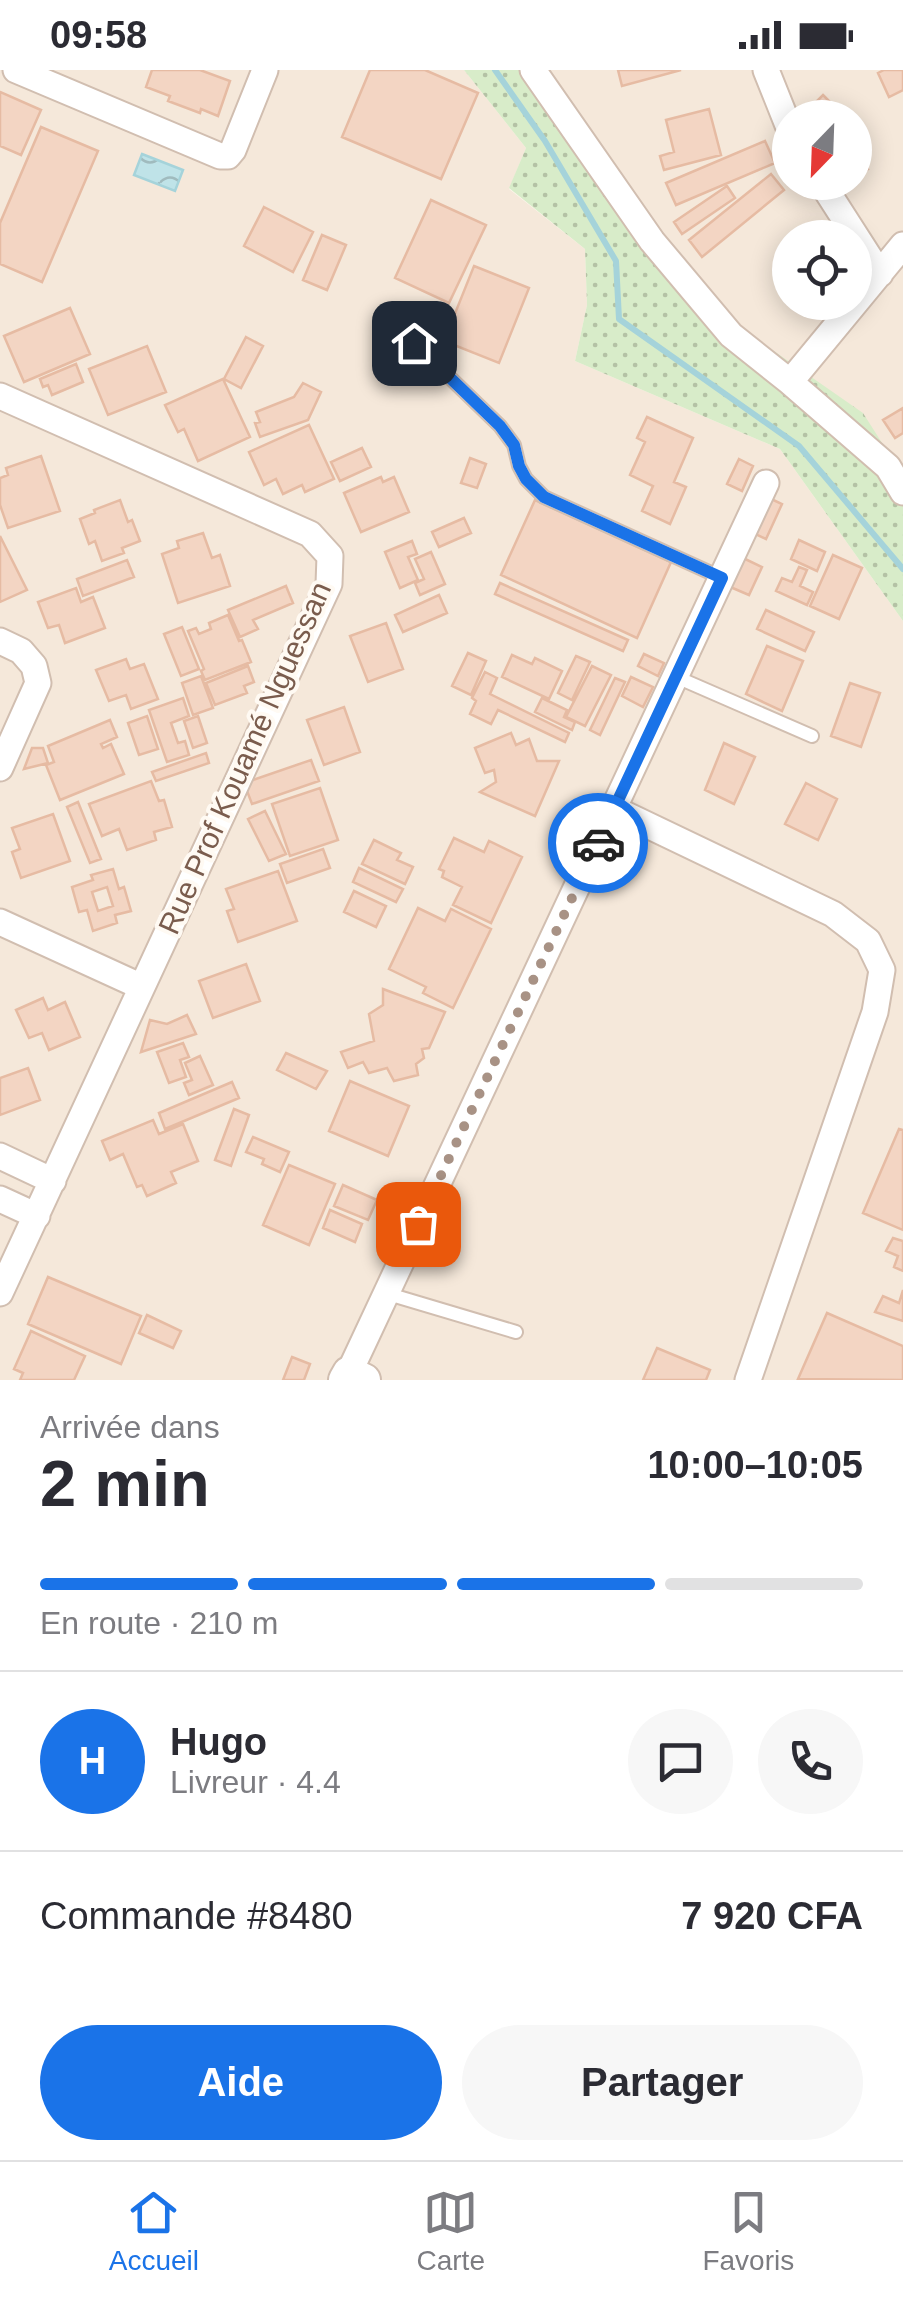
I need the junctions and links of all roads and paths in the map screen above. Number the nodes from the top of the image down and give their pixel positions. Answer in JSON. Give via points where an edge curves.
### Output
{"nodes":[{"id":1,"x":16,"y":70,"type":"edge"},
{"id":2,"x":265,"y":70,"type":"edge"},
{"id":3,"x":533,"y":70,"type":"edge"},
{"id":4,"x":766,"y":70,"type":"edge"},
{"id":5,"x":778,"y":100,"type":"edge"},
{"id":6,"x":833,"y":200,"type":"edge"},
{"id":7,"x":903,"y":245,"type":"edge"},
{"id":8,"x":880,"y":274,"type":"junction"},
{"id":9,"x":414,"y":343,"type":"dead end"},
{"id":10,"x":790,"y":382,"type":"junction"},
{"id":11,"x":0,"y":396,"type":"edge"},
{"id":12,"x":766,"y":483,"type":"dead end"},
{"id":13,"x":903,"y":492,"type":"edge"},
{"id":14,"x":722,"y":578,"type":"junction"},
{"id":15,"x":0,"y":641,"type":"edge"},
{"id":16,"x":674,"y":676,"type":"junction"},
{"id":17,"x":812,"y":736,"type":"dead end"},
{"id":18,"x":0,"y":768,"type":"edge"},
{"id":19,"x":614,"y":809,"type":"junction"},
{"id":20,"x":0,"y":922,"type":"edge"},
{"id":21,"x":142,"y":987,"type":"junction"},
{"id":22,"x":0,"y":1156,"type":"edge"},
{"id":23,"x":53,"y":1180,"type":"junction"},
{"id":24,"x":0,"y":1199,"type":"edge"},
{"id":25,"x":37,"y":1216,"type":"junction"},
{"id":26,"x":0,"y":1293,"type":"edge"},
{"id":27,"x":385,"y":1293,"type":"junction"},
{"id":28,"x":516,"y":1332,"type":"dead end"},
{"id":29,"x":353,"y":1378,"type":"edge"},
{"id":30,"x":748,"y":1380,"type":"edge"}],
"edges":[{"from":1,"to":2,"type":"street","via":[[228,156]]},
{"from":3,"to":10,"type":"street","via":[[652,241],[731,336]]},
{"from":4,"to":5,"type":"street"},
{"from":6,"to":8,"type":"street"},
{"from":7,"to":8,"type":"street"},
{"from":8,"to":10,"type":"street"},
{"from":9,"to":14,"type":"lane","via":[[500,426],[526,479],[544,497]]},
{"from":10,"to":13,"type":"street","via":[[888,468]]},
{"from":11,"to":21,"type":"street","name":"Rue Prof Kouamé Nguessan","via":[[310,534],[330,556],[329,584]]},
{"from":12,"to":14,"type":"street"},
{"from":14,"to":16,"type":"street"},
{"from":15,"to":18,"type":"street","via":[[21,650],[38,683]]},
{"from":16,"to":17,"type":"lane"},
{"from":16,"to":19,"type":"street"},
{"from":19,"to":27,"type":"street"},
{"from":19,"to":30,"type":"street","via":[[833,914],[868,941],[882,970],[874,1012]]},
{"from":20,"to":21,"type":"street"},
{"from":21,"to":23,"type":"street","name":"Rue Prof Kouamé Nguessan"},
{"from":22,"to":23,"type":"street"},
{"from":23,"to":25,"type":"street","name":"Rue Prof Kouamé Nguessan"},
{"from":24,"to":25,"type":"street"},
{"from":25,"to":26,"type":"street","name":"Rue Prof Kouamé Nguessan"},
{"from":27,"to":28,"type":"lane"},
{"from":27,"to":29,"type":"street"}]}
